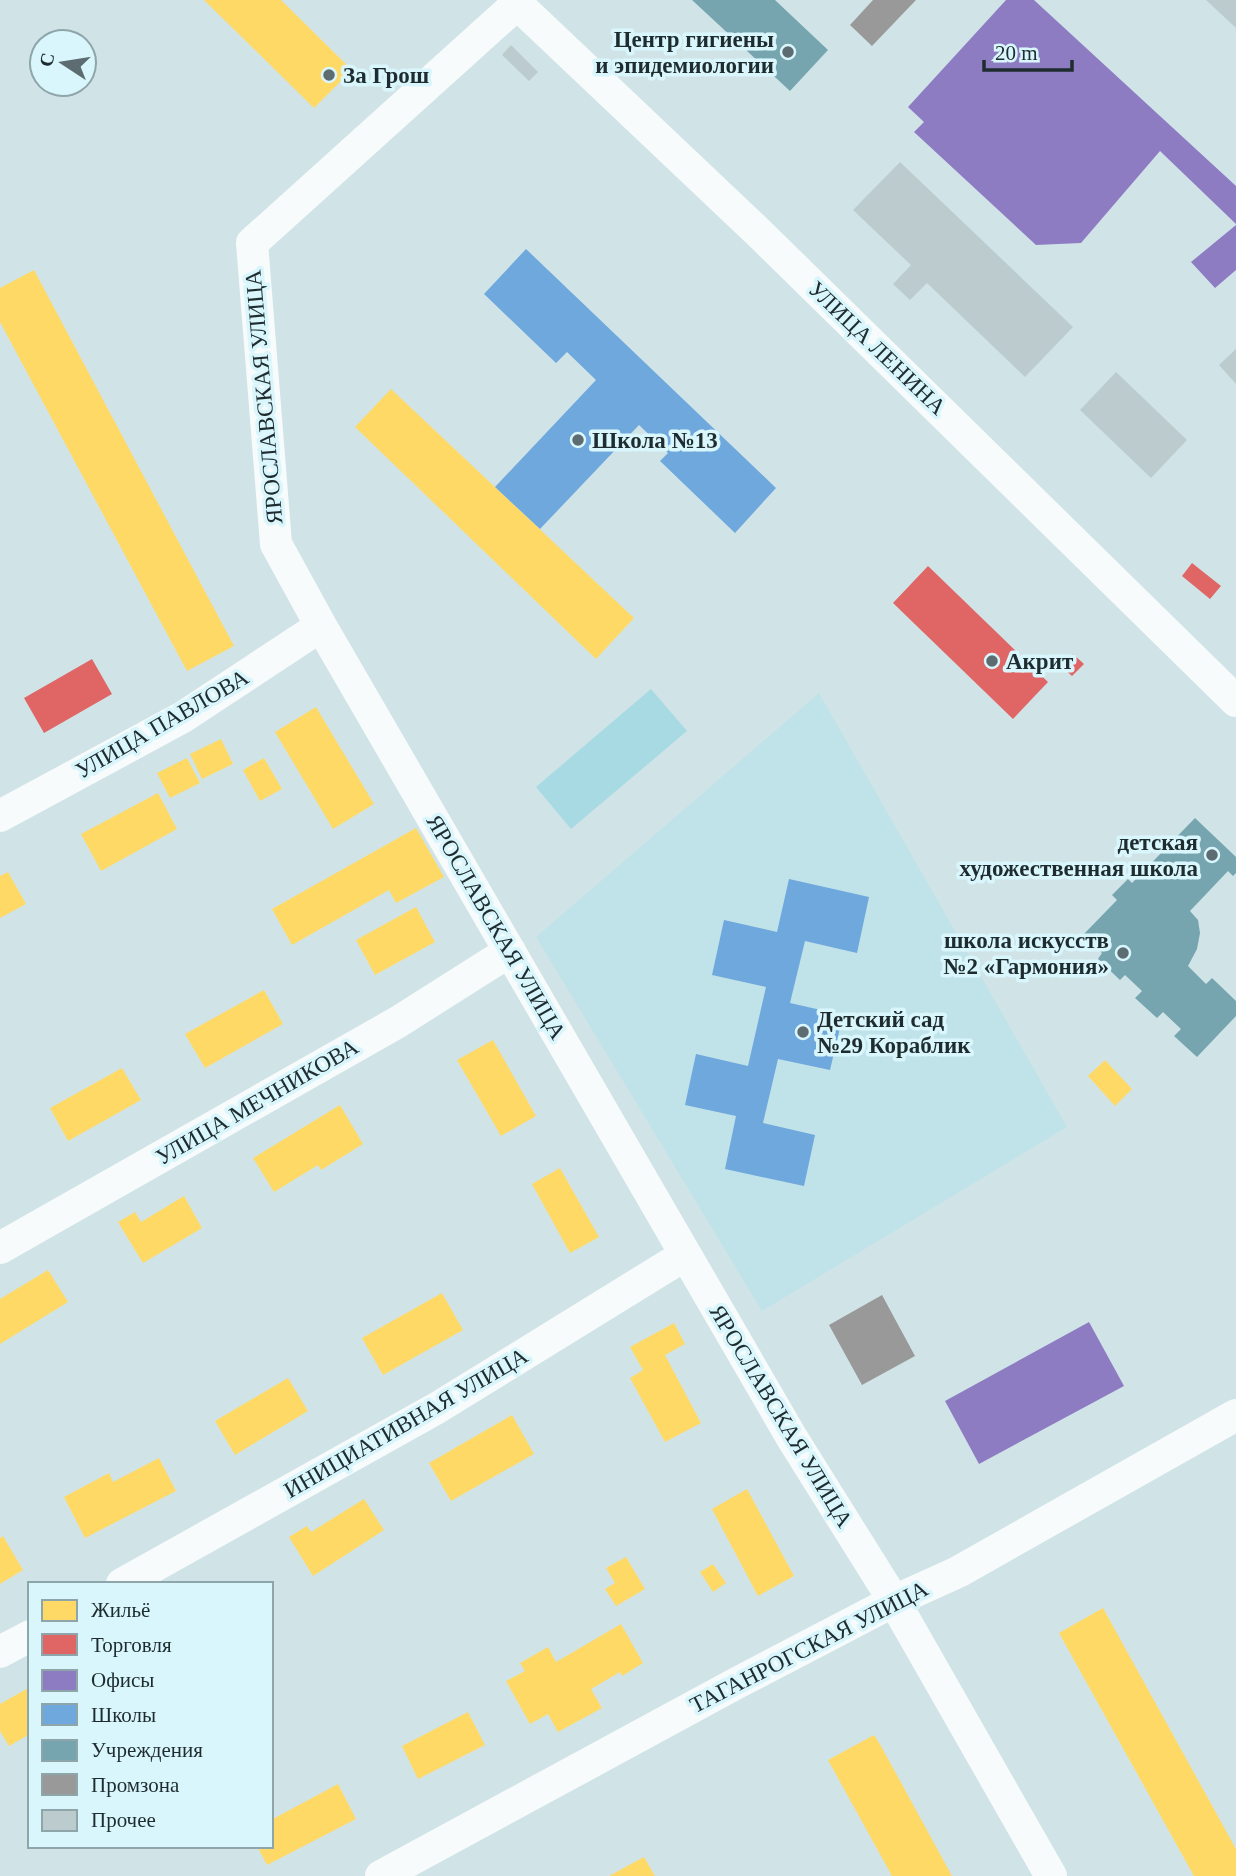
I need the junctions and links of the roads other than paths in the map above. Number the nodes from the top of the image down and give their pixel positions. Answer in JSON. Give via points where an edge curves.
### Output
{"nodes":[{"id":1,"x":515,"y":2,"type":"edge"},
{"id":2,"x":321,"y":626,"type":"junction"},
{"id":3,"x":1236,"y":701,"type":"edge"},
{"id":4,"x":0,"y":816,"type":"edge"},
{"id":5,"x":510,"y":951,"type":"junction"},
{"id":6,"x":0,"y":1248,"type":"edge"},
{"id":7,"x":685,"y":1255,"type":"junction"},
{"id":8,"x":1236,"y":1415,"type":"edge"},
{"id":9,"x":126,"y":1582,"type":"edge"},
{"id":10,"x":894,"y":1601,"type":"junction"},
{"id":11,"x":28,"y":1637,"type":"edge"},
{"id":12,"x":0,"y":1652,"type":"edge"},
{"id":13,"x":381,"y":1876,"type":"edge"},
{"id":14,"x":1052,"y":1876,"type":"edge"}],
"edges":[{"from":1,"to":2,"type":"street","name":"ЯРОСЛАВСКАЯ УЛИЦА","via":[[252,243],[276,544]]},
{"from":1,"to":3,"type":"street","name":"УЛИЦА ЛЕНИНА","via":[[760,234]]},
{"from":2,"to":4,"type":"street","name":"УЛИЦА ПАВЛОВА","via":[[183,717]]},
{"from":2,"to":5,"type":"street","name":"ЯРОСЛАВСКАЯ УЛИЦА"},
{"from":5,"to":6,"type":"street","name":"УЛИЦА МЕЧНИКОВА","via":[[398,1022]]},
{"from":5,"to":7,"type":"street","name":"ЯРОСЛАВСКАЯ УЛИЦА"},
{"from":7,"to":9,"type":"street","name":"ИНИЦИАТИВНАЯ УЛИЦА","via":[[437,1408]]},
{"from":7,"to":10,"type":"street","name":"ЯРОСЛАВСКАЯ УЛИЦА"},
{"from":8,"to":10,"type":"street","name":"ТАГАНРОГСКАЯ УЛИЦА","via":[[958,1572]]},
{"from":10,"to":13,"type":"street","name":"ТАГАНРОГСКАЯ УЛИЦА"},
{"from":10,"to":14,"type":"street","name":"ЯРОСЛАВСКАЯ УЛИЦА"},
{"from":11,"to":12,"type":"street"}]}
